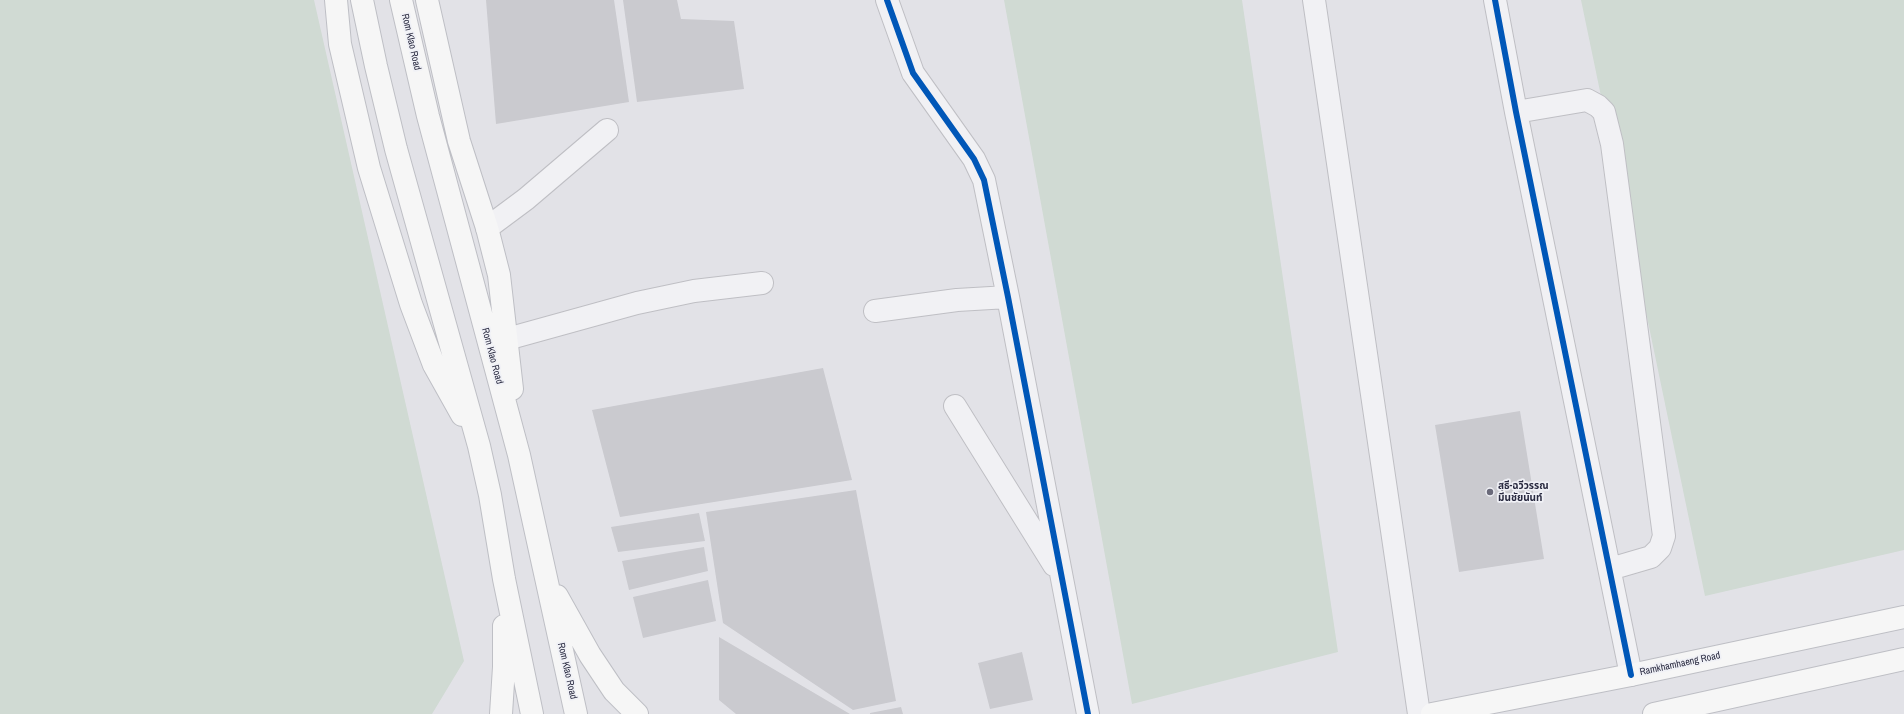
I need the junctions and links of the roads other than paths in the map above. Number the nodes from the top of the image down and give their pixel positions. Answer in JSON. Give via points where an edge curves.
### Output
{"nodes":[{"id":1,"x":336,"y":0,"type":"edge"},
{"id":2,"x":362,"y":0,"type":"edge"},
{"id":3,"x":401,"y":0,"type":"edge"},
{"id":4,"x":427,"y":0,"type":"edge"},
{"id":5,"x":887,"y":0,"type":"edge"},
{"id":6,"x":1314,"y":0,"type":"edge"},
{"id":7,"x":1495,"y":0,"type":"edge"},
{"id":8,"x":1516,"y":112,"type":"junction"},
{"id":9,"x":607,"y":130,"type":"dead end"},
{"id":10,"x":487,"y":228,"type":"junction"},
{"id":11,"x":762,"y":283,"type":"dead end"},
{"id":12,"x":1008,"y":297,"type":"junction"},
{"id":13,"x":875,"y":311,"type":"dead end"},
{"id":14,"x":507,"y":339,"type":"junction"},
{"id":15,"x":955,"y":406,"type":"dead end"},
{"id":16,"x":479,"y":446,"type":"junction"},
{"id":17,"x":518,"y":455,"type":"junction"},
{"id":18,"x":1610,"y":569,"type":"junction"},
{"id":19,"x":545,"y":574,"type":"junction"},
{"id":20,"x":1061,"y":576,"type":"junction"},
{"id":21,"x":504,"y":579,"type":"junction"},
{"id":22,"x":1904,"y":617,"type":"edge"},
{"id":23,"x":1904,"y":659,"type":"edge"},
{"id":24,"x":1631,"y":675,"type":"junction"},
{"id":25,"x":501,"y":714,"type":"edge"},
{"id":26,"x":532,"y":714,"type":"edge"},
{"id":27,"x":576,"y":714,"type":"edge"},
{"id":28,"x":637,"y":714,"type":"edge"},
{"id":29,"x":1088,"y":714,"type":"edge"},
{"id":30,"x":1419,"y":714,"type":"edge"},
{"id":31,"x":1432,"y":714,"type":"edge"},
{"id":32,"x":1654,"y":714,"type":"edge"}],
"edges":[{"from":1,"to":16,"type":"main road","via":[[340,44],[370,168],[411,304],[434,365]]},
{"from":2,"to":16,"type":"main road","via":[[396,149]]},
{"from":3,"to":17,"type":"main road","name":"Rom Klao Road","via":[[428,116]]},
{"from":4,"to":10,"type":"main road","via":[[460,140]]},
{"from":5,"to":12,"type":"street","via":[[913,73],[974,159],[984,180]]},
{"from":6,"to":30,"type":"street"},
{"from":7,"to":8,"type":"street"},
{"from":8,"to":18,"type":"street"},
{"from":8,"to":18,"type":"street","via":[[1587,100],[1604,112],[1612,144],[1664,536],[1660,548],[1651,557]]},
{"from":9,"to":10,"type":"street","via":[[526,199]]},
{"from":10,"to":14,"type":"main road","via":[[499,275]]},
{"from":11,"to":14,"type":"street","via":[[694,291],[637,303]]},
{"from":12,"to":13,"type":"street","via":[[957,300]]},
{"from":12,"to":20,"type":"street"},
{"from":14,"to":17,"type":"main road"},
{"from":15,"to":20,"type":"street"},
{"from":16,"to":21,"type":"main road"},
{"from":17,"to":19,"type":"main road","name":"Rom Klao Road"},
{"from":18,"to":24,"type":"street"},
{"from":19,"to":27,"type":"main road","name":"Rom Klao Road"},
{"from":19,"to":28,"type":"main road","via":[[590,655],[614,691]]},
{"from":20,"to":29,"type":"street"},
{"from":21,"to":25,"type":"main road"},
{"from":21,"to":26,"type":"main road"},
{"from":22,"to":24,"type":"main road","name":"Ramkhamhaeng Road"},
{"from":23,"to":32,"type":"main road"},
{"from":24,"to":31,"type":"main road","name":"Ramkhamhaeng Road"}]}
